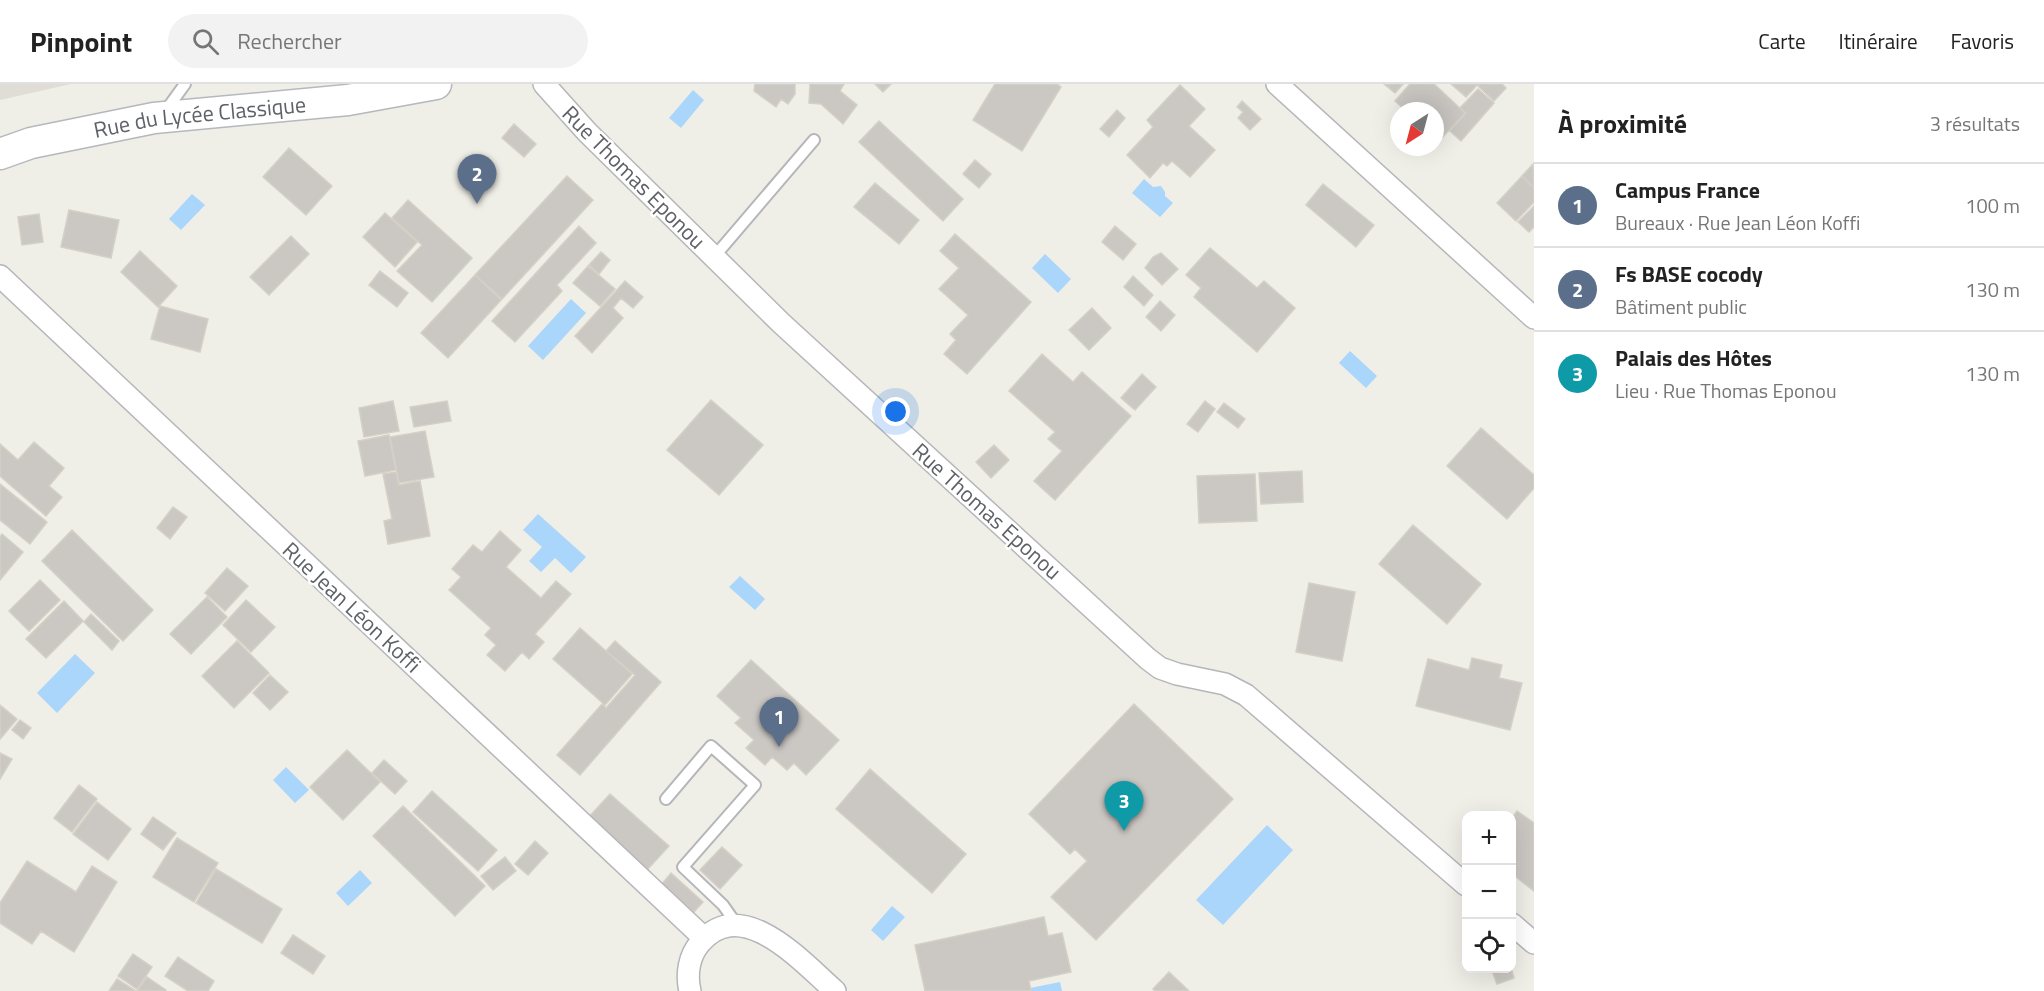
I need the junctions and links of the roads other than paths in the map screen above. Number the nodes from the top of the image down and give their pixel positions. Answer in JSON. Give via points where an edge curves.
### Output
{"nodes":[{"id":1,"x":185,"y":84,"type":"edge"},
{"id":2,"x":436,"y":84,"type":"edge"},
{"id":3,"x":543,"y":84,"type":"edge"},
{"id":4,"x":1277,"y":84,"type":"edge"},
{"id":5,"x":160,"y":118,"type":"junction"},
{"id":6,"x":814,"y":140,"type":"dead end"},
{"id":7,"x":0,"y":154,"type":"edge"},
{"id":8,"x":714,"y":257,"type":"junction"},
{"id":9,"x":0,"y":276,"type":"edge"},
{"id":10,"x":1534,"y":318,"type":"edge"},
{"id":11,"x":666,"y":799,"type":"dead end"},
{"id":12,"x":1462,"y":881,"type":"edge"},
{"id":13,"x":737,"y":926,"type":"junction"},
{"id":14,"x":1516,"y":928,"type":"edge"},
{"id":15,"x":704,"y":938,"type":"junction"},
{"id":16,"x":1534,"y":944,"type":"edge"},
{"id":17,"x":690,"y":991,"type":"edge"},
{"id":18,"x":835,"y":991,"type":"edge"}],
"edges":[{"from":1,"to":5,"type":"lane"},
{"from":2,"to":5,"type":"street","name":"Rue du Lycée Classique","via":[[348,100]]},
{"from":3,"to":8,"type":"street","name":"Rue Thomas Eponou"},
{"from":4,"to":10,"type":"street"},
{"from":5,"to":7,"type":"street","name":"Rue du Lycée Classique","via":[[31,143]]},
{"from":6,"to":8,"type":"lane"},
{"from":8,"to":12,"type":"street","name":"Rue Thomas Eponou","via":[[1148,659],[1160,668],[1225,684],[1246,695]]},
{"from":9,"to":15,"type":"street","name":"Rue Jean Léon Koffi"},
{"from":11,"to":13,"type":"lane","via":[[711,746],[755,785],[683,867],[723,905]]},
{"from":13,"to":15,"type":"street","via":[[720,928]]},
{"from":13,"to":18,"type":"street","via":[[764,932]]},
{"from":14,"to":16,"type":"street"},
{"from":15,"to":17,"type":"street","via":[[691,958]]}]}
